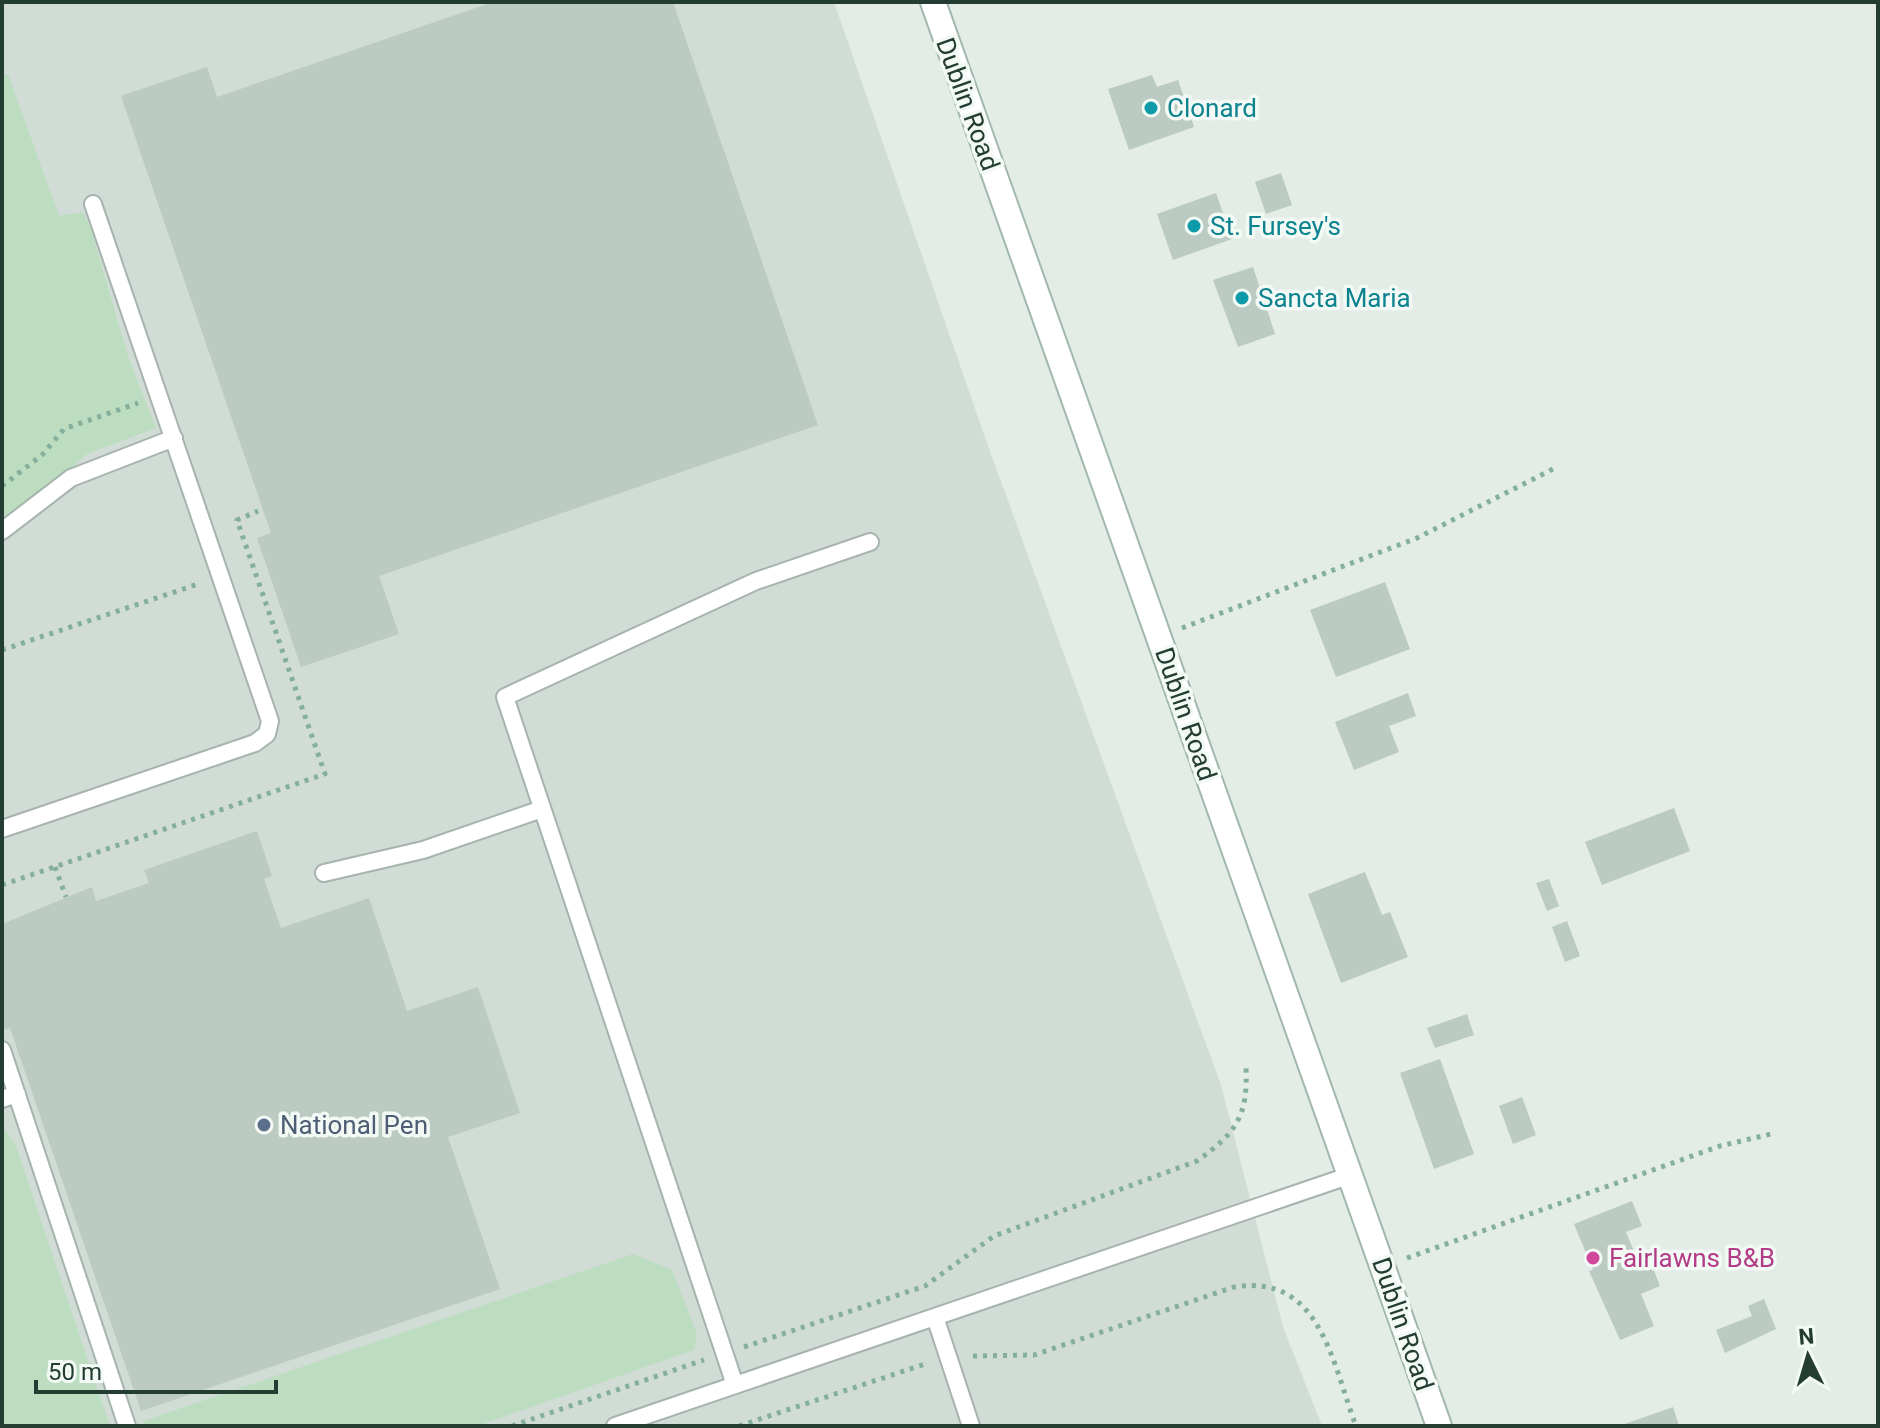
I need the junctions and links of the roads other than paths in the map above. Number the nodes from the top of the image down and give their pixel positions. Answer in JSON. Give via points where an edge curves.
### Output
{"nodes":[{"id":1,"x":933,"y":2,"type":"edge"},
{"id":2,"x":93,"y":204,"type":"dead end"},
{"id":3,"x":174,"y":438,"type":"junction"},
{"id":4,"x":2,"y":531,"type":"edge"},
{"id":5,"x":870,"y":542,"type":"dead end"},
{"id":6,"x":542,"y":809,"type":"junction"},
{"id":7,"x":2,"y":829,"type":"edge"},
{"id":8,"x":324,"y":873,"type":"dead end"},
{"id":9,"x":2,"y":1050,"type":"edge"},
{"id":10,"x":10,"y":1096,"type":"edge"},
{"id":11,"x":1351,"y":1175,"type":"junction"},
{"id":12,"x":935,"y":1317,"type":"junction"},
{"id":13,"x":735,"y":1385,"type":"junction"},
{"id":14,"x":127,"y":1426,"type":"edge"},
{"id":15,"x":615,"y":1426,"type":"edge"},
{"id":16,"x":971,"y":1426,"type":"edge"},
{"id":17,"x":1439,"y":1426,"type":"edge"}],
"edges":[{"from":1,"to":11,"type":"main road","name":"Dublin Road"},
{"from":2,"to":3,"type":"lane"},
{"from":3,"to":4,"type":"lane","via":[[71,478]]},
{"from":3,"to":7,"type":"lane","via":[[270,721],[267,734],[255,743]]},
{"from":5,"to":6,"type":"lane","via":[[756,581],[505,697]]},
{"from":6,"to":8,"type":"lane","via":[[423,850]]},
{"from":6,"to":13,"type":"lane"},
{"from":9,"to":10,"type":"lane"},
{"from":10,"to":14,"type":"lane"},
{"from":11,"to":12,"type":"lane"},
{"from":11,"to":17,"type":"main road","name":"Dublin Road"},
{"from":12,"to":13,"type":"lane"},
{"from":12,"to":16,"type":"lane"},
{"from":13,"to":15,"type":"lane"}]}
